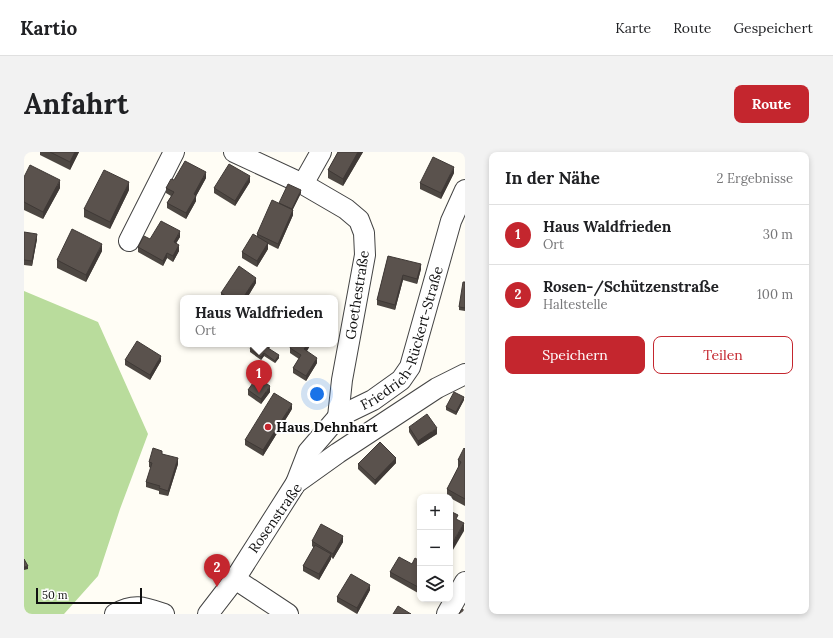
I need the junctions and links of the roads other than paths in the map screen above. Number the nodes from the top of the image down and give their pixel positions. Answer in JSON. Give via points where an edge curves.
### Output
{"nodes":[{"id":1,"x":174,"y":152,"type":"edge"},
{"id":2,"x":234,"y":152,"type":"edge"},
{"id":3,"x":321,"y":152,"type":"edge"},
{"id":4,"x":303,"y":184,"type":"junction"},
{"id":5,"x":465,"y":190,"type":"edge"},
{"id":6,"x":129,"y":241,"type":"dead end"},
{"id":7,"x":465,"y":374,"type":"edge"},
{"id":8,"x":338,"y":417,"type":"junction"},
{"id":9,"x":296,"y":484,"type":"junction"},
{"id":10,"x":234,"y":579,"type":"junction"},
{"id":11,"x":465,"y":582,"type":"edge"},
{"id":12,"x":115,"y":614,"type":"edge"},
{"id":13,"x":164,"y":614,"type":"edge"},
{"id":14,"x":208,"y":614,"type":"edge"},
{"id":15,"x":288,"y":614,"type":"edge"},
{"id":16,"x":447,"y":614,"type":"edge"}],
"edges":[{"from":1,"to":6,"type":"street"},
{"from":2,"to":4,"type":"street","name":"Goethestraße"},
{"from":3,"to":4,"type":"street"},
{"from":4,"to":8,"type":"street","name":"Goethestraße","via":[[346,209],[359,220],[364,233],[365,255],[342,380]]},
{"from":5,"to":8,"type":"street","name":"Friedrich-Rückert-Straße","via":[[451,221],[410,367],[400,380],[373,400]]},
{"from":7,"to":9,"type":"street","name":"Rosenstraße","via":[[437,388]]},
{"from":8,"to":9,"type":"street","name":"Friedrich-Rückert-Straße","via":[[308,452]]},
{"from":9,"to":10,"type":"street","name":"Rosenstraße"},
{"from":10,"to":14,"type":"street","name":"Rosenstraße"},
{"from":10,"to":15,"type":"street"},
{"from":11,"to":16,"type":"street"},
{"from":12,"to":13,"type":"street","via":[[135,606]]}]}
